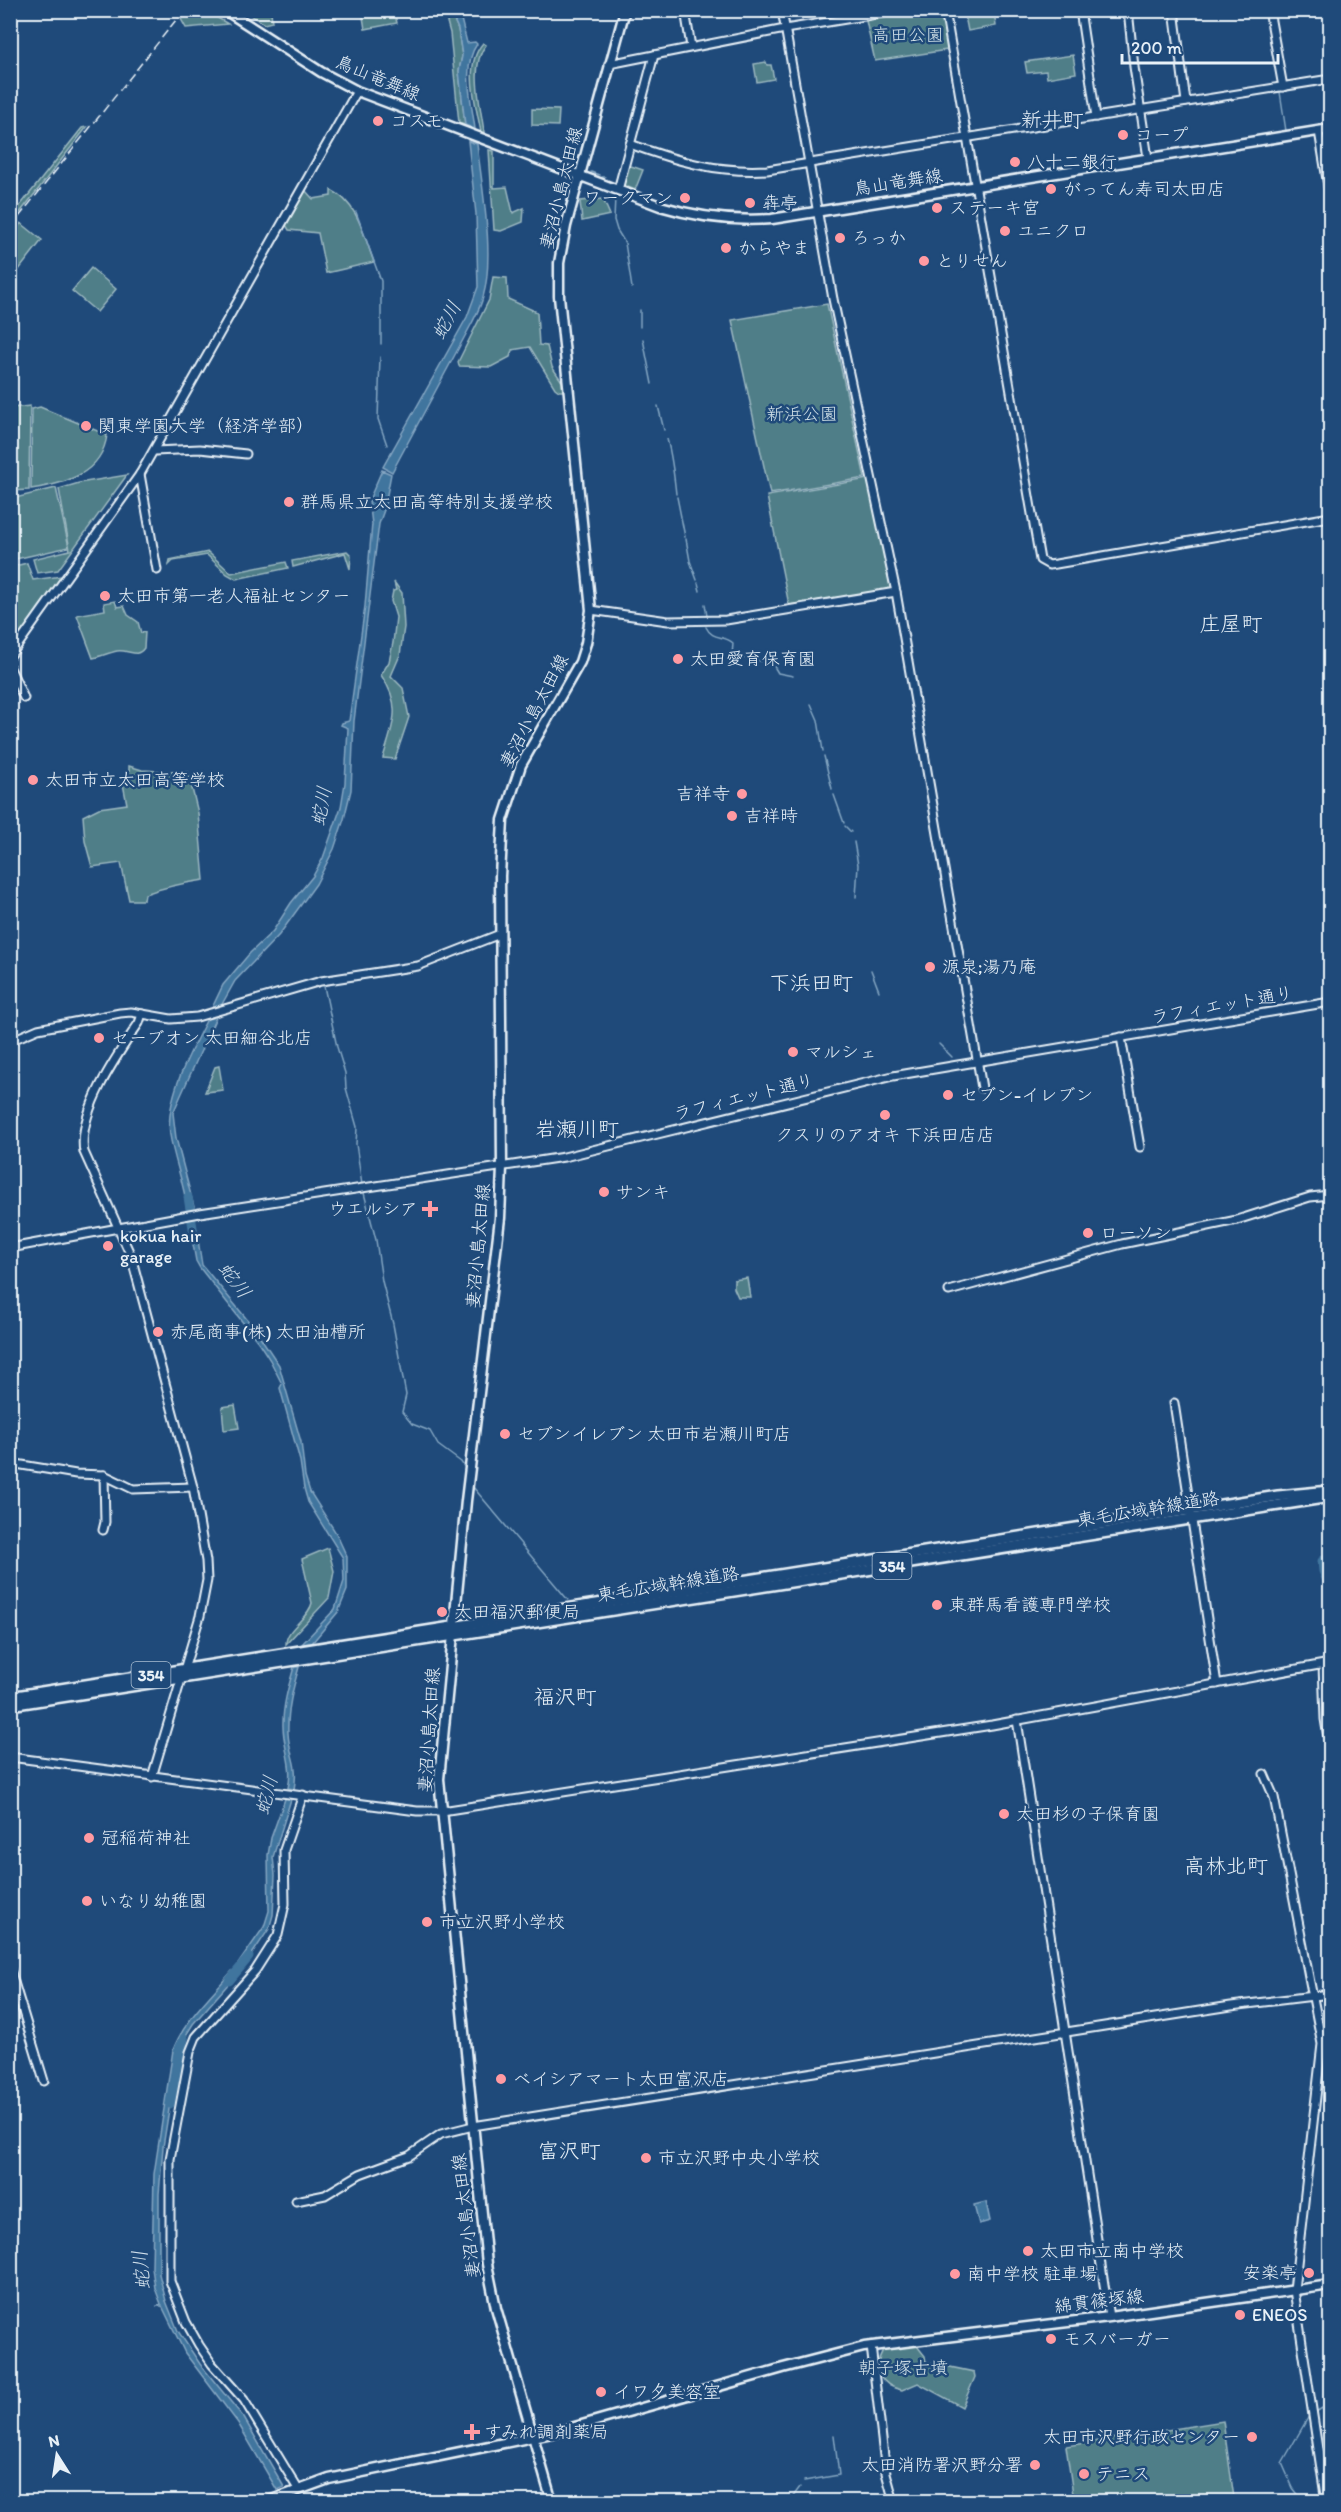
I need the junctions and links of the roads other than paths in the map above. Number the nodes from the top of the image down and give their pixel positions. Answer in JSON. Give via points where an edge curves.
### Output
{"nodes":[{"id":1,"x":625,"y":10,"type":"edge"},
{"id":2,"x":685,"y":10,"type":"edge"},
{"id":3,"x":782,"y":10,"type":"edge"},
{"id":4,"x":901,"y":10,"type":"edge"},
{"id":5,"x":945,"y":10,"type":"edge"},
{"id":6,"x":1080,"y":10,"type":"edge"},
{"id":7,"x":1128,"y":10,"type":"edge"},
{"id":8,"x":1174,"y":10,"type":"edge"},
{"id":9,"x":1269,"y":10,"type":"edge"},
{"id":10,"x":229,"y":13,"type":"edge"},
{"id":11,"x":785,"y":29,"type":"junction"},
{"id":12,"x":691,"y":47,"type":"junction"},
{"id":13,"x":654,"y":55,"type":"junction"},
{"id":14,"x":609,"y":64,"type":"junction"},
{"id":15,"x":1330,"y":79,"type":"edge"},
{"id":16,"x":1283,"y":87,"type":"junction"},
{"id":17,"x":357,"y":91,"type":"junction"},
{"id":18,"x":1186,"y":102,"type":"junction"},
{"id":19,"x":1140,"y":110,"type":"junction"},
{"id":20,"x":1096,"y":117,"type":"junction"},
{"id":21,"x":1330,"y":129,"type":"edge"},
{"id":22,"x":1319,"y":131,"type":"junction"},
{"id":23,"x":967,"y":138,"type":"junction"},
{"id":24,"x":630,"y":144,"type":"junction"},
{"id":25,"x":1148,"y":158,"type":"junction"},
{"id":26,"x":809,"y":164,"type":"junction"},
{"id":27,"x":579,"y":175,"type":"junction"},
{"id":28,"x":975,"y":187,"type":"junction"},
{"id":29,"x":618,"y":190,"type":"junction"},
{"id":30,"x":1330,"y":198,"type":"edge"},
{"id":31,"x":818,"y":211,"type":"junction"},
{"id":32,"x":154,"y":451,"type":"junction"},
{"id":33,"x":246,"y":454,"type":"dead end"},
{"id":34,"x":140,"y":474,"type":"junction"},
{"id":35,"x":1330,"y":517,"type":"edge"},
{"id":36,"x":158,"y":570,"type":"dead end"},
{"id":37,"x":896,"y":591,"type":"junction"},
{"id":38,"x":591,"y":610,"type":"junction"},
{"id":39,"x":10,"y":656,"type":"edge"},
{"id":40,"x":10,"y":668,"type":"edge"},
{"id":41,"x":24,"y":698,"type":"dead end"},
{"id":42,"x":500,"y":934,"type":"junction"},
{"id":43,"x":1330,"y":1002,"type":"edge"},
{"id":44,"x":142,"y":1014,"type":"junction"},
{"id":45,"x":1121,"y":1037,"type":"junction"},
{"id":46,"x":10,"y":1041,"type":"edge"},
{"id":47,"x":977,"y":1061,"type":"junction"},
{"id":48,"x":982,"y":1088,"type":"dead end"},
{"id":49,"x":1140,"y":1147,"type":"dead end"},
{"id":50,"x":502,"y":1167,"type":"junction"},
{"id":51,"x":1330,"y":1195,"type":"edge"},
{"id":52,"x":119,"y":1227,"type":"junction"},
{"id":53,"x":10,"y":1248,"type":"edge"},
{"id":54,"x":949,"y":1291,"type":"dead end"},
{"id":55,"x":1174,"y":1403,"type":"dead end"},
{"id":56,"x":10,"y":1463,"type":"edge"},
{"id":57,"x":104,"y":1475,"type":"junction"},
{"id":58,"x":193,"y":1487,"type":"junction"},
{"id":59,"x":1330,"y":1491,"type":"edge"},
{"id":60,"x":1330,"y":1497,"type":"edge"},
{"id":61,"x":1192,"y":1515,"type":"junction"},
{"id":62,"x":103,"y":1530,"type":"dead end"},
{"id":63,"x":454,"y":1631,"type":"junction"},
{"id":64,"x":289,"y":1657,"type":"junction"},
{"id":65,"x":1327,"y":1664,"type":"edge"},
{"id":66,"x":184,"y":1674,"type":"junction"},
{"id":67,"x":1217,"y":1684,"type":"junction"},
{"id":68,"x":10,"y":1697,"type":"edge"},
{"id":69,"x":10,"y":1705,"type":"edge"},
{"id":70,"x":1017,"y":1720,"type":"junction"},
{"id":71,"x":1330,"y":1750,"type":"edge"},
{"id":72,"x":10,"y":1757,"type":"edge"},
{"id":73,"x":1264,"y":1774,"type":"dead end"},
{"id":74,"x":152,"y":1777,"type":"junction"},
{"id":75,"x":301,"y":1795,"type":"junction"},
{"id":76,"x":442,"y":1811,"type":"junction"},
{"id":77,"x":10,"y":1969,"type":"edge"},
{"id":78,"x":1330,"y":1994,"type":"edge"},
{"id":79,"x":1313,"y":1997,"type":"junction"},
{"id":80,"x":1067,"y":2032,"type":"junction"},
{"id":81,"x":44,"y":2081,"type":"dead end"},
{"id":82,"x":473,"y":2126,"type":"junction"},
{"id":83,"x":296,"y":2201,"type":"dead end"},
{"id":84,"x":1330,"y":2285,"type":"edge"},
{"id":85,"x":1294,"y":2290,"type":"junction"},
{"id":86,"x":1109,"y":2317,"type":"junction"},
{"id":87,"x":871,"y":2346,"type":"junction"},
{"id":88,"x":532,"y":2437,"type":"junction"},
{"id":89,"x":296,"y":2490,"type":"junction"},
{"id":90,"x":270,"y":2500,"type":"edge"},
{"id":91,"x":552,"y":2502,"type":"edge"},
{"id":92,"x":894,"y":2502,"type":"edge"},
{"id":93,"x":1326,"y":2502,"type":"edge"}],
"edges":[{"from":1,"to":14,"type":"main road","name":"妻沼小島太田線"},
{"from":2,"to":12,"type":"street"},
{"from":3,"to":11,"type":"street"},
{"from":4,"to":11,"type":"street"},
{"from":5,"to":23,"type":"street"},
{"from":6,"to":20,"type":"street"},
{"from":7,"to":19,"type":"street"},
{"from":8,"to":18,"type":"street"},
{"from":9,"to":16,"type":"street"},
{"from":10,"to":17,"type":"main road","name":"鳥山竜舞線"},
{"from":11,"to":12,"type":"street"},
{"from":11,"to":26,"type":"street"},
{"from":12,"to":13,"type":"street"},
{"from":13,"to":14,"type":"street"},
{"from":13,"to":24,"type":"street"},
{"from":14,"to":27,"type":"main road","name":"妻沼小島太田線"},
{"from":15,"to":16,"type":"street"},
{"from":16,"to":18,"type":"street"},
{"from":17,"to":27,"type":"main road","name":"鳥山竜舞線"},
{"from":17,"to":32,"type":"street"},
{"from":18,"to":19,"type":"street"},
{"from":19,"to":20,"type":"street"},
{"from":19,"to":25,"type":"street"},
{"from":20,"to":23,"type":"street"},
{"from":21,"to":22,"type":"main road","name":"鳥山竜舞線"},
{"from":22,"to":25,"type":"main road","name":"鳥山竜舞線"},
{"from":22,"to":30,"type":"street"},
{"from":23,"to":26,"type":"street"},
{"from":23,"to":28,"type":"street"},
{"from":24,"to":26,"type":"street","via":[[678,161],[722,170],[767,170]]},
{"from":24,"to":29,"type":"street"},
{"from":25,"to":28,"type":"main road","name":"鳥山竜舞線"},
{"from":26,"to":31,"type":"street"},
{"from":27,"to":29,"type":"main road","name":"鳥山竜舞線"},
{"from":27,"to":38,"type":"main road","name":"妻沼小島太田線","via":[[563,241],[559,286]]},
{"from":28,"to":31,"type":"main road","name":"鳥山竜舞線"},
{"from":28,"to":35,"type":"street","via":[[1041,560],[1056,564]]},
{"from":29,"to":31,"type":"main road","name":"鳥山竜舞線","via":[[709,218],[747,220]]},
{"from":31,"to":37,"type":"street","via":[[833,299]]},
{"from":32,"to":33,"type":"street","via":[[200,449]]},
{"from":32,"to":34,"type":"street"},
{"from":34,"to":36,"type":"street"},
{"from":34,"to":39,"type":"street"},
{"from":37,"to":38,"type":"street","via":[[726,620],[668,621]]},
{"from":37,"to":47,"type":"street"},
{"from":38,"to":42,"type":"main road","name":"妻沼小島太田線","via":[[580,662],[528,750],[508,801],[501,848]]},
{"from":40,"to":41,"type":"street"},
{"from":42,"to":44,"type":"street","via":[[418,966],[321,981],[201,1016],[171,1019]]},
{"from":42,"to":50,"type":"main road","name":"妻沼小島太田線"},
{"from":43,"to":45,"type":"street","name":"ラフィエット通り"},
{"from":44,"to":46,"type":"street","via":[[120,1013],[42,1028]]},
{"from":44,"to":52,"type":"street","via":[[110,1068],[82,1140]]},
{"from":45,"to":47,"type":"street","name":"ラフィエット通り"},
{"from":45,"to":49,"type":"street"},
{"from":47,"to":48,"type":"street"},
{"from":47,"to":50,"type":"street","name":"ラフィエット通り","via":[[858,1084],[584,1153]]},
{"from":50,"to":52,"type":"street","name":"ラフィエット通り"},
{"from":50,"to":63,"type":"main road","name":"妻沼小島太田線","via":[[500,1218],[465,1501]]},
{"from":51,"to":54,"type":"street","via":[[1310,1197],[1237,1220],[1122,1244]]},
{"from":52,"to":53,"type":"street"},
{"from":52,"to":58,"type":"street","via":[[131,1256]]},
{"from":55,"to":61,"type":"street"},
{"from":56,"to":57,"type":"street"},
{"from":57,"to":58,"type":"street","via":[[133,1489]]},
{"from":57,"to":62,"type":"street"},
{"from":58,"to":66,"type":"street","via":[[207,1580]]},
{"from":59,"to":61,"type":"highway","name":"東毛広域幹線道路","number":"354","via":[[1278,1496]]},
{"from":60,"to":61,"type":"highway","name":"東毛広域幹線道路","number":"354"},
{"from":61,"to":63,"type":"highway","name":"東毛広域幹線道路","number":"354"},
{"from":61,"to":67,"type":"street"},
{"from":63,"to":64,"type":"highway","name":"東毛広域幹線道路","number":"354","via":[[318,1648]]},
{"from":63,"to":64,"type":"highway","name":"東毛広域幹線道路","number":"354","via":[[311,1658]]},
{"from":63,"to":76,"type":"main road","name":"妻沼小島太田線","via":[[439,1779]]},
{"from":64,"to":66,"type":"highway","name":"東毛広域幹線道路","number":"354"},
{"from":65,"to":67,"type":"street"},
{"from":65,"to":71,"type":"street","via":[[1324,1719]]},
{"from":66,"to":68,"type":"highway","name":"東毛広域幹線道路","number":"354"},
{"from":66,"to":69,"type":"highway","name":"東毛広域幹線道路","number":"354"},
{"from":66,"to":74,"type":"street"},
{"from":67,"to":70,"type":"street"},
{"from":70,"to":76,"type":"street"},
{"from":70,"to":80,"type":"street"},
{"from":72,"to":74,"type":"street"},
{"from":73,"to":79,"type":"street","via":[[1274,1797]]},
{"from":74,"to":75,"type":"street"},
{"from":75,"to":76,"type":"street"},
{"from":75,"to":89,"type":"street","via":[[284,1850],[285,1904],[278,1935],[255,1971],[200,2033],[190,2052],[170,2159],[169,2263],[173,2289],[193,2334],[212,2364],[244,2400]]},
{"from":76,"to":82,"type":"main road","name":"妻沼小島太田線"},
{"from":77,"to":81,"type":"street"},
{"from":78,"to":79,"type":"street"},
{"from":79,"to":80,"type":"street"},
{"from":79,"to":85,"type":"street","via":[[1322,2049]]},
{"from":80,"to":82,"type":"street"},
{"from":80,"to":86,"type":"street"},
{"from":82,"to":83,"type":"street","via":[[441,2134],[409,2156],[360,2174],[325,2195]]},
{"from":82,"to":88,"type":"main road","name":"妻沼小島太田線","via":[[491,2285]]},
{"from":84,"to":85,"type":"main road","name":"綿貫篠塚線"},
{"from":85,"to":86,"type":"main road","name":"綿貫篠塚線"},
{"from":85,"to":93,"type":"street"},
{"from":86,"to":87,"type":"main road","name":"綿貫篠塚線"},
{"from":87,"to":88,"type":"main road","name":"綿貫篠塚線"},
{"from":87,"to":92,"type":"street","via":[[886,2473]]},
{"from":88,"to":89,"type":"main road","name":"綿貫篠塚線","via":[[391,2465]]},
{"from":88,"to":91,"type":"main road","name":"妻沼小島太田線"},
{"from":89,"to":90,"type":"main road"}]}
